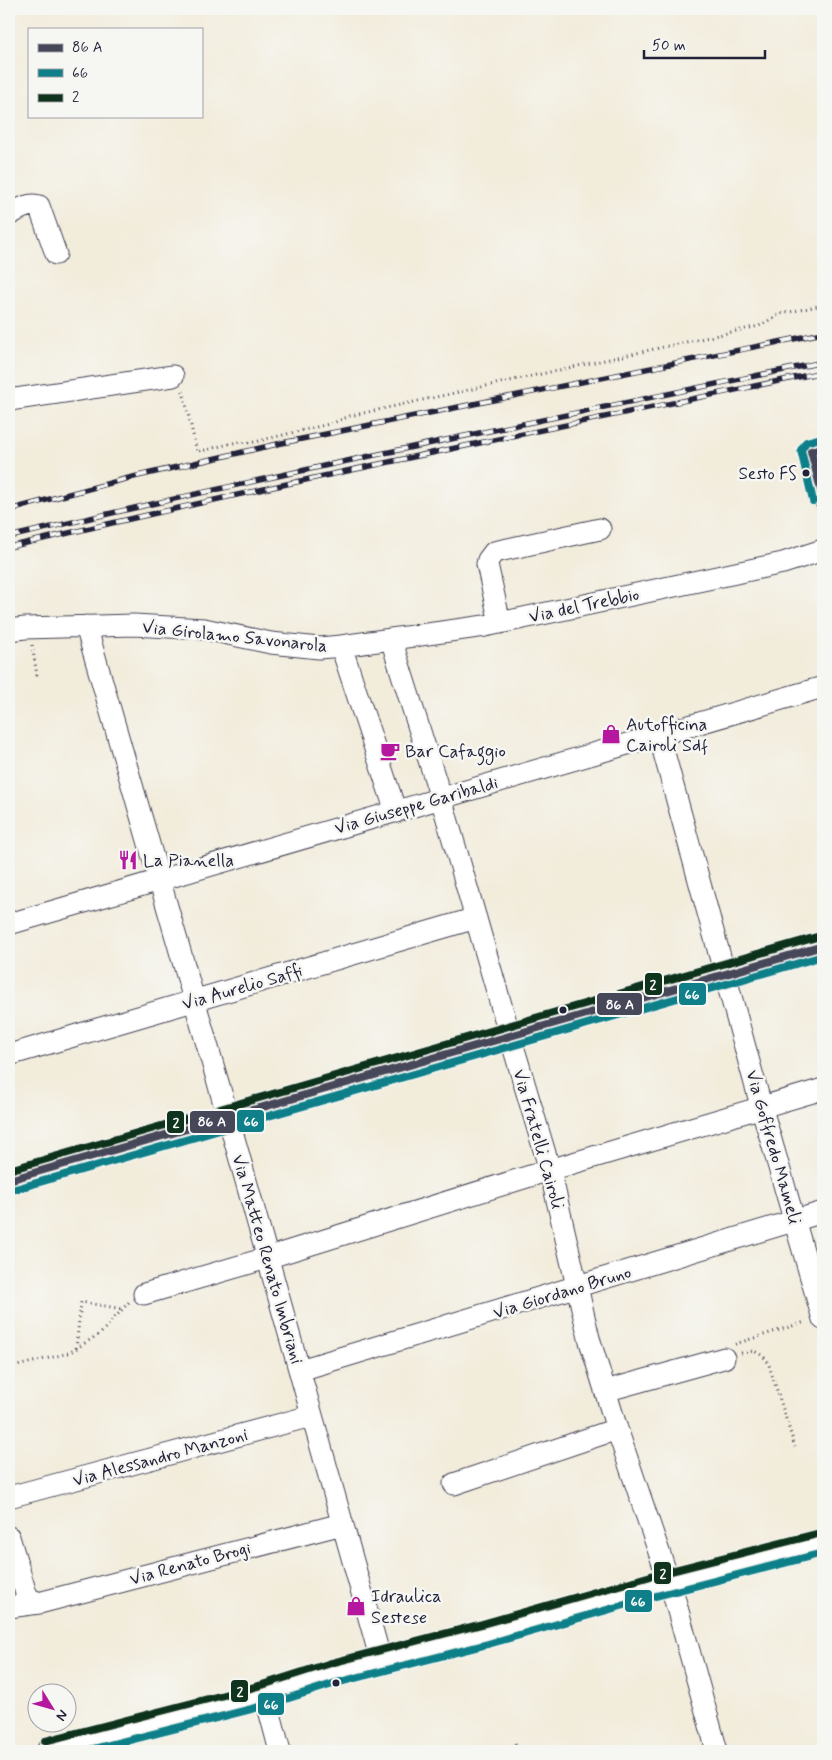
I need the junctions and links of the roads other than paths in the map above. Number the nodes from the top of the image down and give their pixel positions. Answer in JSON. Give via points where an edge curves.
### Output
{"nodes":[{"id":1,"x":9,"y":215,"type":"edge"},
{"id":2,"x":56,"y":254,"type":"dead end"},
{"id":3,"x":173,"y":376,"type":"road end"},
{"id":4,"x":9,"y":400,"type":"edge"},
{"id":5,"x":823,"y":448,"type":"edge"},
{"id":6,"x":823,"y":498,"type":"edge"},
{"id":7,"x":600,"y":528,"type":"dead end"},
{"id":8,"x":823,"y":550,"type":"edge"},
{"id":9,"x":500,"y":623,"type":"junction"},
{"id":10,"x":86,"y":626,"type":"junction"},
{"id":11,"x":12,"y":630,"type":"edge"},
{"id":12,"x":392,"y":639,"type":"junction"},
{"id":13,"x":341,"y":646,"type":"junction"},
{"id":14,"x":823,"y":687,"type":"edge"},
{"id":15,"x":659,"y":735,"type":"junction"},
{"id":16,"x":441,"y":798,"type":"junction"},
{"id":17,"x":396,"y":812,"type":"junction"},
{"id":18,"x":160,"y":881,"type":"junction"},
{"id":19,"x":476,"y":918,"type":"junction"},
{"id":20,"x":9,"y":924,"type":"edge"},
{"id":21,"x":823,"y":946,"type":"edge"},
{"id":22,"x":725,"y":974,"type":"junction"},
{"id":23,"x":194,"y":1001,"type":"junction"},
{"id":24,"x":509,"y":1035,"type":"junction"},
{"id":25,"x":9,"y":1055,"type":"edge"},
{"id":26,"x":823,"y":1090,"type":"edge"},
{"id":27,"x":762,"y":1108,"type":"junction"},
{"id":28,"x":228,"y":1116,"type":"junction"},
{"id":29,"x":550,"y":1170,"type":"junction"},
{"id":30,"x":9,"y":1180,"type":"edge"},
{"id":31,"x":823,"y":1212,"type":"edge"},
{"id":32,"x":796,"y":1220,"type":"junction"},
{"id":33,"x":267,"y":1258,"type":"junction"},
{"id":34,"x":577,"y":1288,"type":"junction"},
{"id":35,"x":144,"y":1294,"type":"road end"},
{"id":36,"x":823,"y":1318,"type":"edge"},
{"id":37,"x":717,"y":1360,"type":"road end"},
{"id":38,"x":300,"y":1370,"type":"junction"},
{"id":39,"x":605,"y":1392,"type":"junction"},
{"id":40,"x":311,"y":1416,"type":"junction"},
{"id":41,"x":617,"y":1429,"type":"junction"},
{"id":42,"x":454,"y":1484,"type":"dead end"},
{"id":43,"x":9,"y":1497,"type":"edge"},
{"id":44,"x":342,"y":1524,"type":"junction"},
{"id":45,"x":9,"y":1537,"type":"edge"},
{"id":46,"x":823,"y":1542,"type":"edge"},
{"id":47,"x":669,"y":1582,"type":"junction"},
{"id":48,"x":39,"y":1603,"type":"junction"},
{"id":49,"x":9,"y":1607,"type":"edge"},
{"id":50,"x":384,"y":1660,"type":"junction"},
{"id":51,"x":265,"y":1695,"type":"junction"},
{"id":52,"x":47,"y":1751,"type":"edge"},
{"id":53,"x":280,"y":1751,"type":"edge"},
{"id":54,"x":718,"y":1751,"type":"edge"}],
"edges":[{"from":1,"to":2,"type":"street","via":[[30,204],[37,204]]},
{"from":3,"to":4,"type":"street"},
{"from":5,"to":6,"type":"street","via":[[811,451]]},
{"from":7,"to":9,"type":"street","via":[[494,552],[488,564]]},
{"from":8,"to":9,"type":"street","name":"Via del Trebbio","via":[[783,563]]},
{"from":9,"to":12,"type":"street","name":"Via del Trebbio"},
{"from":10,"to":11,"type":"street","name":"Via Girolamo Savonarola"},
{"from":10,"to":13,"type":"street","name":"Via Girolamo Savonarola","via":[[204,629],[271,643],[319,648]]},
{"from":10,"to":18,"type":"street","name":"Via Matteo Renato Imbriani"},
{"from":12,"to":13,"type":"street","name":"Via del Trebbio"},
{"from":12,"to":16,"type":"street","name":"Via Fratelli Cairoli"},
{"from":13,"to":17,"type":"street"},
{"from":14,"to":15,"type":"street","name":"Via Giuseppe Garibaldi"},
{"from":15,"to":16,"type":"street","name":"Via Giuseppe Garibaldi"},
{"from":15,"to":22,"type":"street","name":"Via Goffredo Mameli"},
{"from":16,"to":17,"type":"street","name":"Via Giuseppe Garibaldi"},
{"from":16,"to":19,"type":"street","name":"Via Fratelli Cairoli"},
{"from":17,"to":18,"type":"street","name":"Via Giuseppe Garibaldi"},
{"from":18,"to":20,"type":"street","name":"Via Giuseppe Garibaldi"},
{"from":18,"to":23,"type":"street","name":"Via Matteo Renato Imbriani"},
{"from":19,"to":23,"type":"street","name":"Via Aurelio Saffi"},
{"from":19,"to":24,"type":"street","name":"Via Fratelli Cairoli"},
{"from":21,"to":22,"type":"street"},
{"from":22,"to":24,"type":"street"},
{"from":22,"to":27,"type":"street","name":"Via Goffredo Mameli"},
{"from":23,"to":25,"type":"street","name":"Via Aurelio Saffi"},
{"from":23,"to":28,"type":"street","name":"Via Matteo Renato Imbriani"},
{"from":24,"to":28,"type":"street"},
{"from":24,"to":29,"type":"street","name":"Via Fratelli Cairoli"},
{"from":26,"to":27,"type":"street"},
{"from":27,"to":29,"type":"street"},
{"from":27,"to":32,"type":"street","name":"Via Goffredo Mameli"},
{"from":28,"to":30,"type":"street"},
{"from":28,"to":33,"type":"street","name":"Via Matteo Renato Imbriani"},
{"from":29,"to":33,"type":"street"},
{"from":29,"to":34,"type":"street","name":"Via Fratelli Cairoli"},
{"from":31,"to":32,"type":"street","name":"Via Giordano Bruno"},
{"from":32,"to":34,"type":"street","name":"Via Giordano Bruno"},
{"from":32,"to":36,"type":"street","name":"Via Goffredo Mameli"},
{"from":33,"to":35,"type":"street"},
{"from":33,"to":38,"type":"street","name":"Via Matteo Renato Imbriani"},
{"from":34,"to":38,"type":"street","name":"Via Giordano Bruno"},
{"from":34,"to":39,"type":"street","name":"Via Fratelli Cairoli"},
{"from":37,"to":39,"type":"street"},
{"from":38,"to":40,"type":"street","name":"Via Matteo Renato Imbriani"},
{"from":39,"to":41,"type":"street","name":"Via Fratelli Cairoli"},
{"from":40,"to":43,"type":"street","name":"Via Alessandro Manzoni"},
{"from":40,"to":44,"type":"street","name":"Via Matteo Renato Imbriani"},
{"from":41,"to":42,"type":"street"},
{"from":41,"to":47,"type":"street","name":"Via Fratelli Cairoli"},
{"from":44,"to":48,"type":"street","name":"Via Renato Brogi"},
{"from":44,"to":50,"type":"street","name":"Via Matteo Renato Imbriani","via":[[380,1657]]},
{"from":45,"to":48,"type":"street","via":[[28,1598]]},
{"from":46,"to":47,"type":"street"},
{"from":47,"to":50,"type":"street"},
{"from":47,"to":54,"type":"street","name":"Via Fratelli Cairoli"},
{"from":48,"to":49,"type":"street","name":"Via Renato Brogi"},
{"from":50,"to":51,"type":"street"},
{"from":51,"to":52,"type":"street"},
{"from":51,"to":53,"type":"street"}]}
